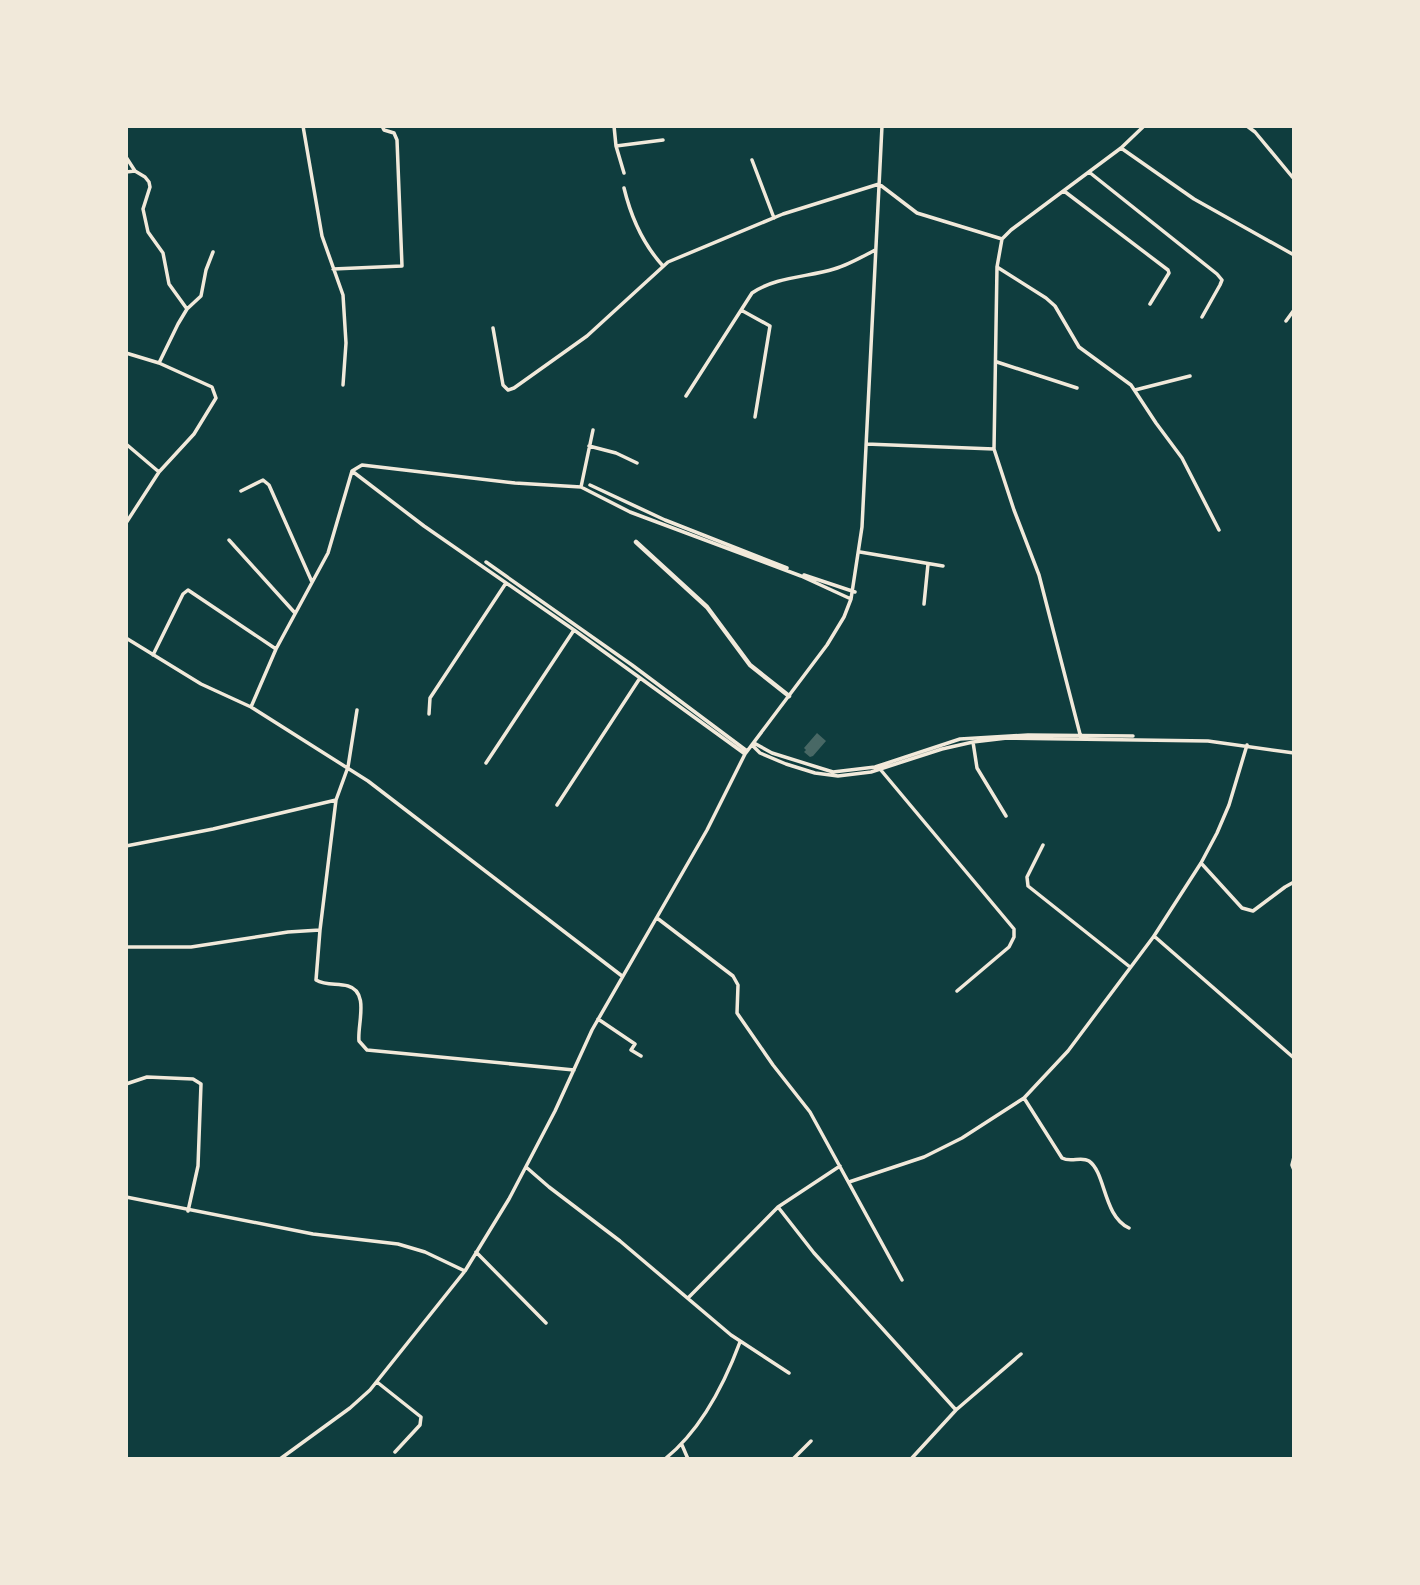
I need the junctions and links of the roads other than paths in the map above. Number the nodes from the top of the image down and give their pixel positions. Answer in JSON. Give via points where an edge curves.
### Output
{"nodes":[{"id":1,"x":303,"y":126,"type":"edge"},
{"id":2,"x":382,"y":126,"type":"edge"},
{"id":3,"x":614,"y":126,"type":"edge"},
{"id":4,"x":881,"y":126,"type":"edge"},
{"id":5,"x":1144,"y":126,"type":"edge"},
{"id":6,"x":1247,"y":126,"type":"edge"},
{"id":7,"x":663,"y":140,"type":"dead end"},
{"id":8,"x":616,"y":146,"type":"junction"},
{"id":9,"x":1121,"y":148,"type":"junction"},
{"id":10,"x":126,"y":157,"type":"edge"},
{"id":11,"x":752,"y":160,"type":"dead end"},
{"id":12,"x":135,"y":171,"type":"junction"},
{"id":13,"x":126,"y":172,"type":"edge"},
{"id":14,"x":1089,"y":172,"type":"junction"},
{"id":15,"x":624,"y":173,"type":"dead end"},
{"id":16,"x":1294,"y":179,"type":"edge"},
{"id":17,"x":878,"y":184,"type":"junction"},
{"id":18,"x":624,"y":188,"type":"dead end"},
{"id":19,"x":1064,"y":191,"type":"junction"},
{"id":20,"x":774,"y":218,"type":"junction"},
{"id":21,"x":1002,"y":239,"type":"junction"},
{"id":22,"x":875,"y":250,"type":"junction"},
{"id":23,"x":213,"y":252,"type":"dead end"},
{"id":24,"x":1294,"y":255,"type":"edge"},
{"id":25,"x":663,"y":266,"type":"junction"},
{"id":26,"x":997,"y":267,"type":"junction"},
{"id":27,"x":333,"y":270,"type":"junction"},
{"id":28,"x":1150,"y":304,"type":"dead end"},
{"id":29,"x":187,"y":309,"type":"junction"},
{"id":30,"x":741,"y":310,"type":"junction"},
{"id":31,"x":1294,"y":310,"type":"edge"},
{"id":32,"x":1202,"y":317,"type":"dead end"},
{"id":33,"x":1286,"y":321,"type":"dead end"},
{"id":34,"x":493,"y":328,"type":"dead end"},
{"id":35,"x":126,"y":353,"type":"edge"},
{"id":36,"x":997,"y":362,"type":"junction"},
{"id":37,"x":159,"y":363,"type":"junction"},
{"id":38,"x":1190,"y":376,"type":"dead end"},
{"id":39,"x":343,"y":385,"type":"dead end"},
{"id":40,"x":1077,"y":388,"type":"dead end"},
{"id":41,"x":1135,"y":390,"type":"junction"},
{"id":42,"x":686,"y":396,"type":"dead end"},
{"id":43,"x":755,"y":417,"type":"dead end"},
{"id":44,"x":593,"y":430,"type":"dead end"},
{"id":45,"x":126,"y":444,"type":"edge"},
{"id":46,"x":866,"y":444,"type":"junction"},
{"id":47,"x":589,"y":446,"type":"junction"},
{"id":48,"x":994,"y":449,"type":"junction"},
{"id":49,"x":637,"y":463,"type":"dead end"},
{"id":50,"x":352,"y":471,"type":"junction"},
{"id":51,"x":159,"y":472,"type":"junction"},
{"id":52,"x":590,"y":485,"type":"dead end"},
{"id":53,"x":581,"y":487,"type":"junction"},
{"id":54,"x":240,"y":491,"type":"dead end"},
{"id":55,"x":126,"y":523,"type":"edge"},
{"id":56,"x":1219,"y":530,"type":"dead end"},
{"id":57,"x":229,"y":540,"type":"dead end"},
{"id":58,"x":636,"y":542,"type":"dead end"},
{"id":59,"x":860,"y":552,"type":"junction"},
{"id":60,"x":486,"y":562,"type":"dead end"},
{"id":61,"x":928,"y":564,"type":"junction"},
{"id":62,"x":943,"y":566,"type":"dead end"},
{"id":63,"x":312,"y":582,"type":"junction"},
{"id":64,"x":506,"y":583,"type":"junction"},
{"id":65,"x":855,"y":592,"type":"dead end"},
{"id":66,"x":850,"y":599,"type":"junction"},
{"id":67,"x":924,"y":604,"type":"dead end"},
{"id":68,"x":295,"y":613,"type":"junction"},
{"id":69,"x":574,"y":630,"type":"junction"},
{"id":70,"x":126,"y":638,"type":"edge"},
{"id":71,"x":276,"y":649,"type":"junction"},
{"id":72,"x":153,"y":655,"type":"junction"},
{"id":73,"x":640,"y":678,"type":"junction"},
{"id":74,"x":789,"y":696,"type":"junction"},
{"id":75,"x":251,"y":707,"type":"junction"},
{"id":76,"x":357,"y":709,"type":"dead end"},
{"id":77,"x":429,"y":714,"type":"dead end"},
{"id":78,"x":1133,"y":736,"type":"dead end"},
{"id":79,"x":1081,"y":738,"type":"junction"},
{"id":80,"x":973,"y":742,"type":"junction"},
{"id":81,"x":753,"y":744,"type":"junction"},
{"id":82,"x":1247,"y":745,"type":"junction"},
{"id":83,"x":746,"y":752,"type":"junction"},
{"id":84,"x":1294,"y":753,"type":"edge"},
{"id":85,"x":486,"y":763,"type":"dead end"},
{"id":86,"x":348,"y":767,"type":"junction"},
{"id":87,"x":880,"y":769,"type":"junction"},
{"id":88,"x":336,"y":800,"type":"junction"},
{"id":89,"x":557,"y":805,"type":"dead end"},
{"id":90,"x":1006,"y":816,"type":"dead end"},
{"id":91,"x":1043,"y":845,"type":"dead end"},
{"id":92,"x":126,"y":846,"type":"edge"},
{"id":93,"x":1201,"y":863,"type":"junction"},
{"id":94,"x":1294,"y":883,"type":"edge"},
{"id":95,"x":657,"y":918,"type":"junction"},
{"id":96,"x":320,"y":930,"type":"junction"},
{"id":97,"x":1154,"y":936,"type":"junction"},
{"id":98,"x":126,"y":947,"type":"edge"},
{"id":99,"x":1130,"y":967,"type":"junction"},
{"id":100,"x":622,"y":976,"type":"junction"},
{"id":101,"x":957,"y":991,"type":"dead end"},
{"id":102,"x":598,"y":1019,"type":"junction"},
{"id":103,"x":641,"y":1056,"type":"dead end"},
{"id":104,"x":1294,"y":1058,"type":"edge"},
{"id":105,"x":574,"y":1070,"type":"junction"},
{"id":106,"x":126,"y":1084,"type":"edge"},
{"id":107,"x":1024,"y":1098,"type":"junction"},
{"id":108,"x":1294,"y":1157,"type":"edge"},
{"id":109,"x":840,"y":1166,"type":"junction"},
{"id":110,"x":526,"y":1167,"type":"junction"},
{"id":111,"x":1294,"y":1170,"type":"edge"},
{"id":112,"x":849,"y":1182,"type":"junction"},
{"id":113,"x":126,"y":1197,"type":"edge"},
{"id":114,"x":778,"y":1207,"type":"junction"},
{"id":115,"x":188,"y":1211,"type":"junction"},
{"id":116,"x":1129,"y":1228,"type":"dead end"},
{"id":117,"x":476,"y":1252,"type":"junction"},
{"id":118,"x":465,"y":1271,"type":"junction"},
{"id":119,"x":902,"y":1280,"type":"dead end"},
{"id":120,"x":688,"y":1298,"type":"junction"},
{"id":121,"x":547,"y":1324,"type":"dead end"},
{"id":122,"x":740,"y":1342,"type":"junction"},
{"id":123,"x":1021,"y":1354,"type":"dead end"},
{"id":124,"x":789,"y":1373,"type":"dead end"},
{"id":125,"x":377,"y":1382,"type":"junction"},
{"id":126,"x":956,"y":1410,"type":"junction"},
{"id":127,"x":811,"y":1441,"type":"dead end"},
{"id":128,"x":682,"y":1445,"type":"junction"},
{"id":129,"x":395,"y":1452,"type":"dead end"},
{"id":130,"x":912,"y":1458,"type":"edge"},
{"id":131,"x":280,"y":1459,"type":"edge"},
{"id":132,"x":665,"y":1459,"type":"edge"},
{"id":133,"x":688,"y":1459,"type":"edge"},
{"id":134,"x":793,"y":1459,"type":"edge"}],
"edges":[{"from":1,"to":27,"type":"street","via":[[322,236]]},
{"from":2,"to":27,"type":"street","via":[[397,140],[402,266]]},
{"from":3,"to":8,"type":"street"},
{"from":4,"to":17,"type":"street"},
{"from":5,"to":9,"type":"street"},
{"from":6,"to":16,"type":"street"},
{"from":7,"to":8,"type":"street"},
{"from":8,"to":15,"type":"street"},
{"from":9,"to":14,"type":"street"},
{"from":9,"to":24,"type":"street","via":[[1194,199]]},
{"from":10,"to":12,"type":"street"},
{"from":11,"to":20,"type":"street"},
{"from":12,"to":13,"type":"street"},
{"from":12,"to":29,"type":"street","via":[[150,187],[143,209],[148,233],[163,253],[169,284]]},
{"from":14,"to":19,"type":"street"},
{"from":14,"to":32,"type":"street","via":[[1222,280]]},
{"from":17,"to":20,"type":"street"},
{"from":17,"to":21,"type":"street","via":[[917,213]]},
{"from":17,"to":22,"type":"street"},
{"from":18,"to":25,"type":"street","via":[[638,231]]},
{"from":19,"to":21,"type":"street"},
{"from":19,"to":28,"type":"street","via":[[1168,270]]},
{"from":20,"to":25,"type":"street"},
{"from":21,"to":26,"type":"street"},
{"from":22,"to":30,"type":"street","via":[[836,269],[759,288]]},
{"from":22,"to":46,"type":"street"},
{"from":23,"to":29,"type":"street","via":[[203,292]]},
{"from":25,"to":34,"type":"street","via":[[587,336],[508,390],[503,385]]},
{"from":26,"to":36,"type":"street"},
{"from":26,"to":41,"type":"street","via":[[1055,306],[1079,347]]},
{"from":27,"to":39,"type":"street","via":[[343,295]]},
{"from":29,"to":37,"type":"street"},
{"from":30,"to":42,"type":"street"},
{"from":30,"to":43,"type":"street","via":[[770,326]]},
{"from":31,"to":33,"type":"street"},
{"from":35,"to":37,"type":"street"},
{"from":36,"to":40,"type":"street"},
{"from":36,"to":48,"type":"street"},
{"from":37,"to":51,"type":"street","via":[[212,387],[216,398],[194,434]]},
{"from":38,"to":41,"type":"street"},
{"from":41,"to":56,"type":"street","via":[[1178,450]]},
{"from":44,"to":47,"type":"street"},
{"from":45,"to":51,"type":"street"},
{"from":46,"to":48,"type":"street"},
{"from":46,"to":59,"type":"street"},
{"from":47,"to":49,"type":"street"},
{"from":47,"to":53,"type":"street"},
{"from":48,"to":79,"type":"street","via":[[1039,575]]},
{"from":50,"to":53,"type":"street","via":[[362,466]]},
{"from":50,"to":63,"type":"street","via":[[328,553]]},
{"from":50,"to":64,"type":"street"},
{"from":51,"to":55,"type":"street"},
{"from":52,"to":65,"type":"street","via":[[665,520]]},
{"from":53,"to":66,"type":"street","via":[[630,512]]},
{"from":54,"to":63,"type":"street","via":[[263,480],[269,485]]},
{"from":57,"to":68,"type":"street"},
{"from":58,"to":74,"type":"street","via":[[707,607],[750,665]]},
{"from":59,"to":61,"type":"street"},
{"from":59,"to":66,"type":"street"},
{"from":60,"to":83,"type":"street"},
{"from":61,"to":62,"type":"street"},
{"from":61,"to":67,"type":"street"},
{"from":63,"to":68,"type":"street"},
{"from":64,"to":69,"type":"street"},
{"from":64,"to":77,"type":"street","via":[[430,698]]},
{"from":66,"to":74,"type":"street","via":[[836,633]]},
{"from":68,"to":71,"type":"street"},
{"from":69,"to":73,"type":"street"},
{"from":69,"to":85,"type":"street"},
{"from":70,"to":72,"type":"street"},
{"from":71,"to":72,"type":"street","via":[[188,590]]},
{"from":71,"to":75,"type":"street"},
{"from":72,"to":75,"type":"street"},
{"from":73,"to":83,"type":"street"},
{"from":73,"to":89,"type":"street"},
{"from":74,"to":81,"type":"street"},
{"from":75,"to":86,"type":"street"},
{"from":76,"to":86,"type":"street"},
{"from":78,"to":81,"type":"street","via":[[960,739],[875,767],[834,772]]},
{"from":79,"to":80,"type":"street"},
{"from":79,"to":82,"type":"street"},
{"from":80,"to":87,"type":"street"},
{"from":80,"to":90,"type":"street","via":[[977,768]]},
{"from":81,"to":83,"type":"street"},
{"from":81,"to":87,"type":"street","via":[[760,753],[815,773],[854,776]]},
{"from":82,"to":84,"type":"street"},
{"from":82,"to":93,"type":"street","via":[[1229,805]]},
{"from":83,"to":95,"type":"street"},
{"from":86,"to":88,"type":"street"},
{"from":86,"to":100,"type":"street"},
{"from":87,"to":101,"type":"street","via":[[1014,929],[1009,947]]},
{"from":88,"to":92,"type":"street"},
{"from":88,"to":96,"type":"street"},
{"from":91,"to":99,"type":"street","via":[[1027,877],[1028,886]]},
{"from":93,"to":94,"type":"street","via":[[1242,908],[1253,911]]},
{"from":93,"to":97,"type":"street"},
{"from":95,"to":100,"type":"street"},
{"from":95,"to":109,"type":"street","via":[[733,976],[738,985],[737,1013],[810,1112]]},
{"from":96,"to":98,"type":"street","via":[[191,947]]},
{"from":96,"to":105,"type":"street","via":[[315,977],[356,990],[361,1001],[359,1041],[367,1050]]},
{"from":97,"to":99,"type":"street"},
{"from":97,"to":104,"type":"street"},
{"from":99,"to":107,"type":"street","via":[[1068,1051]]},
{"from":100,"to":102,"type":"street"},
{"from":102,"to":103,"type":"street","via":[[635,1044],[631,1050]]},
{"from":102,"to":105,"type":"street"},
{"from":105,"to":110,"type":"street"},
{"from":106,"to":115,"type":"street","via":[[147,1077],[192,1079],[201,1084],[198,1166]]},
{"from":107,"to":112,"type":"street","via":[[923,1157]]},
{"from":107,"to":116,"type":"street","via":[[1062,1158],[1092,1164],[1114,1215]]},
{"from":108,"to":111,"type":"street"},
{"from":109,"to":112,"type":"street"},
{"from":109,"to":114,"type":"street"},
{"from":110,"to":117,"type":"street"},
{"from":110,"to":120,"type":"street"},
{"from":112,"to":119,"type":"street"},
{"from":113,"to":115,"type":"street"},
{"from":114,"to":120,"type":"street"},
{"from":114,"to":126,"type":"street"},
{"from":115,"to":118,"type":"street","via":[[398,1244]]},
{"from":117,"to":118,"type":"street"},
{"from":117,"to":121,"type":"street"},
{"from":118,"to":125,"type":"street"},
{"from":120,"to":122,"type":"street"},
{"from":122,"to":124,"type":"street"},
{"from":122,"to":128,"type":"street","via":[[710,1405]]},
{"from":123,"to":126,"type":"street"},
{"from":125,"to":129,"type":"street","via":[[421,1417]]},
{"from":125,"to":131,"type":"street","via":[[351,1408]]},
{"from":126,"to":130,"type":"street"},
{"from":127,"to":134,"type":"street"},
{"from":128,"to":132,"type":"street"},
{"from":128,"to":133,"type":"street"}]}
